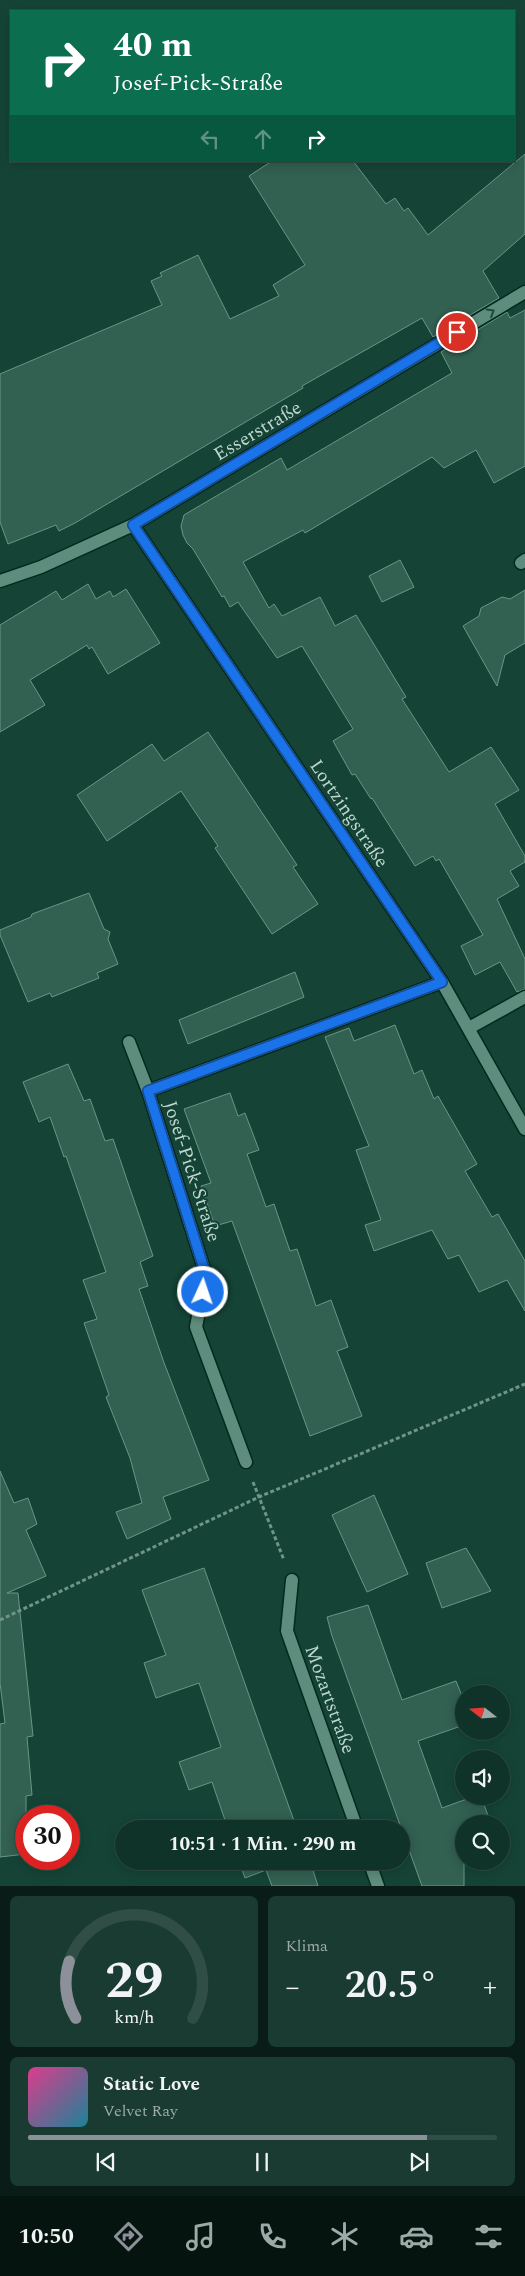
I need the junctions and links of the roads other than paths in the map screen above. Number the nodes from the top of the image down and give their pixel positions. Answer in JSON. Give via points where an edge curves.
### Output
{"nodes":[{"id":1,"x":525,"y":292,"type":"edge"},
{"id":2,"x":133,"y":525,"type":"junction"},
{"id":3,"x":0,"y":581,"type":"edge"},
{"id":4,"x":442,"y":982,"type":"junction"},
{"id":5,"x":525,"y":997,"type":"edge"},
{"id":6,"x":469,"y":1028,"type":"junction"},
{"id":7,"x":129,"y":1042,"type":"dead end"},
{"id":8,"x":148,"y":1091,"type":"junction"},
{"id":9,"x":525,"y":1129,"type":"edge"},
{"id":10,"x":246,"y":1462,"type":"dead end"},
{"id":11,"x":292,"y":1580,"type":"road end"},
{"id":12,"x":354,"y":1820,"type":"edge"},
{"id":13,"x":372,"y":1870,"type":"edge"},
{"id":14,"x":378,"y":1886,"type":"edge"}],
"edges":[{"from":2,"to":1,"type":"street","name":"Esserstraße","one_way":true},
{"from":2,"to":3,"type":"street","name":"Esserstraße","via":[[41,567]]},
{"from":2,"to":4,"type":"street","name":"Lortzingstraße"},
{"from":4,"to":6,"type":"street","name":"Lortzingstraße"},
{"from":4,"to":8,"type":"street","name":"Josef-Pick-Straße"},
{"from":5,"to":6,"type":"street"},
{"from":6,"to":9,"type":"street","name":"Lortzingstraße"},
{"from":7,"to":8,"type":"street","name":"Josef-Pick-Straße"},
{"from":8,"to":10,"type":"street","name":"Josef-Pick-Straße","via":[[206,1275],[196,1326]]},
{"from":11,"to":12,"type":"street","name":"Mozartstraße","via":[[287,1631]]},
{"from":13,"to":14,"type":"street"}]}
